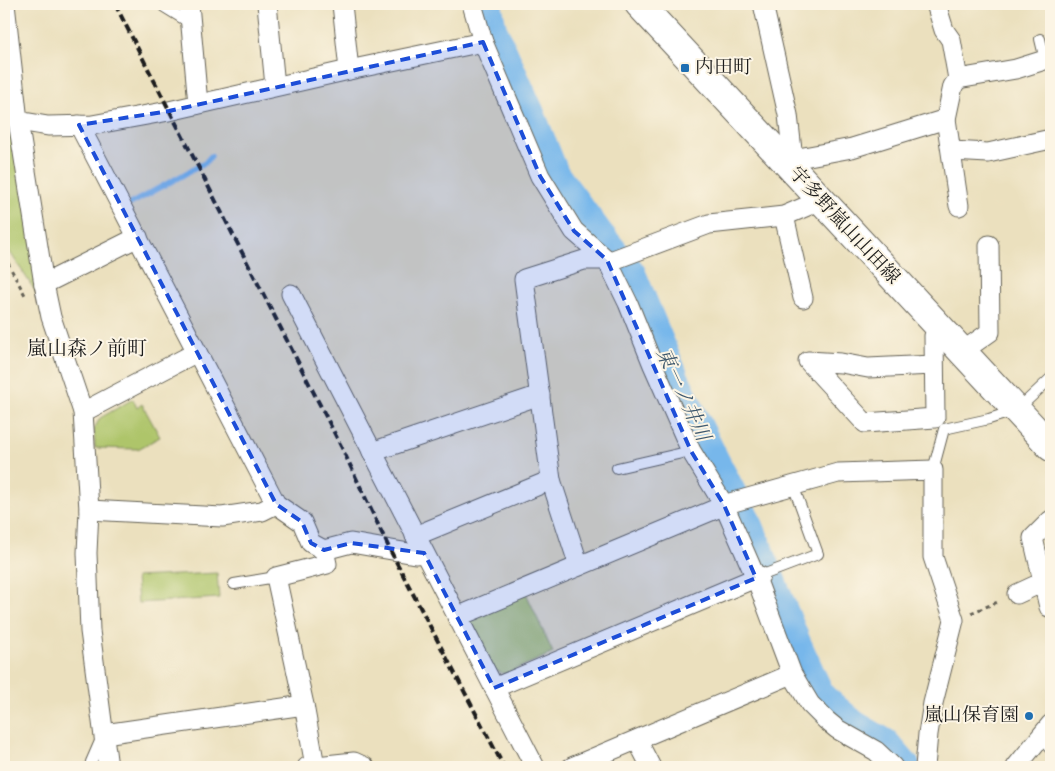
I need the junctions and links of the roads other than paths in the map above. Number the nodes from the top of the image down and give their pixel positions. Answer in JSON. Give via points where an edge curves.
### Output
{"nodes":[{"id":1,"x":5,"y":4,"type":"edge"},
{"id":2,"x":162,"y":4,"type":"edge"},
{"id":3,"x":189,"y":4,"type":"edge"},
{"id":4,"x":267,"y":4,"type":"edge"},
{"id":5,"x":342,"y":4,"type":"edge"},
{"id":6,"x":472,"y":4,"type":"edge"},
{"id":7,"x":639,"y":4,"type":"edge"},
{"id":8,"x":763,"y":4,"type":"edge"},
{"id":9,"x":936,"y":4,"type":"edge"},
{"id":10,"x":190,"y":23,"type":"junction"},
{"id":11,"x":1040,"y":39,"type":"dead end"},
{"id":12,"x":483,"y":42,"type":"junction"},
{"id":13,"x":1048,"y":59,"type":"edge"},
{"id":14,"x":349,"y":70,"type":"junction"},
{"id":15,"x":958,"y":79,"type":"junction"},
{"id":16,"x":275,"y":86,"type":"junction"},
{"id":17,"x":198,"y":104,"type":"junction"},
{"id":18,"x":946,"y":119,"type":"junction"},
{"id":19,"x":18,"y":121,"type":"junction"},
{"id":20,"x":79,"y":125,"type":"junction"},
{"id":21,"x":1051,"y":139,"type":"edge"},
{"id":22,"x":952,"y":152,"type":"junction"},
{"id":23,"x":790,"y":162,"type":"junction"},
{"id":24,"x":821,"y":200,"type":"junction"},
{"id":25,"x":959,"y":206,"type":"dead end"},
{"id":26,"x":784,"y":216,"type":"junction"},
{"id":27,"x":138,"y":237,"type":"junction"},
{"id":28,"x":989,"y":245,"type":"dead end"},
{"id":29,"x":615,"y":259,"type":"junction"},
{"id":30,"x":44,"y":284,"type":"junction"},
{"id":31,"x":291,"y":294,"type":"dead end"},
{"id":32,"x":803,"y":298,"type":"dead end"},
{"id":33,"x":939,"y":327,"type":"junction"},
{"id":34,"x":963,"y":351,"type":"junction"},
{"id":35,"x":197,"y":352,"type":"junction"},
{"id":36,"x":933,"y":365,"type":"junction"},
{"id":37,"x":1051,"y":378,"type":"edge"},
{"id":38,"x":540,"y":394,"type":"junction"},
{"id":39,"x":1017,"y":410,"type":"junction"},
{"id":40,"x":83,"y":412,"type":"junction"},
{"id":41,"x":1051,"y":447,"type":"edge"},
{"id":42,"x":691,"y":451,"type":"junction"},
{"id":43,"x":372,"y":452,"type":"junction"},
{"id":44,"x":617,"y":468,"type":"dead end"},
{"id":45,"x":932,"y":470,"type":"junction"},
{"id":46,"x":551,"y":480,"type":"junction"},
{"id":47,"x":793,"y":485,"type":"junction"},
{"id":48,"x":732,"y":502,"type":"junction"},
{"id":49,"x":276,"y":504,"type":"junction"},
{"id":50,"x":89,"y":510,"type":"junction"},
{"id":51,"x":1051,"y":520,"type":"edge"},
{"id":52,"x":415,"y":536,"type":"junction"},
{"id":53,"x":324,"y":550,"type":"junction"},
{"id":54,"x":424,"y":553,"type":"junction"},
{"id":55,"x":579,"y":566,"type":"junction"},
{"id":56,"x":762,"y":575,"type":"junction"},
{"id":57,"x":276,"y":577,"type":"junction"},
{"id":58,"x":1043,"y":582,"type":"junction"},
{"id":59,"x":234,"y":584,"type":"dead end"},
{"id":60,"x":1017,"y":594,"type":"road end"},
{"id":61,"x":1049,"y":607,"type":"dead end"},
{"id":62,"x":457,"y":617,"type":"junction"},
{"id":63,"x":792,"y":674,"type":"junction"},
{"id":64,"x":494,"y":688,"type":"junction"},
{"id":65,"x":304,"y":705,"type":"junction"},
{"id":66,"x":104,"y":734,"type":"junction"},
{"id":67,"x":1048,"y":737,"type":"edge"},
{"id":68,"x":637,"y":740,"type":"junction"},
{"id":69,"x":311,"y":766,"type":"edge"},
{"id":70,"x":90,"y":767,"type":"edge"},
{"id":71,"x":108,"y":767,"type":"edge"},
{"id":72,"x":365,"y":767,"type":"edge"},
{"id":73,"x":535,"y":767,"type":"edge"},
{"id":74,"x":572,"y":767,"type":"edge"},
{"id":75,"x":651,"y":767,"type":"edge"},
{"id":76,"x":893,"y":767,"type":"edge"},
{"id":77,"x":925,"y":767,"type":"edge"},
{"id":78,"x":1016,"y":767,"type":"edge"}],
"edges":[{"from":1,"to":19,"type":"street"},
{"from":2,"to":10,"type":"lane"},
{"from":3,"to":10,"type":"street"},
{"from":4,"to":16,"type":"street"},
{"from":5,"to":14,"type":"street"},
{"from":6,"to":12,"type":"street"},
{"from":7,"to":23,"type":"main road","name":"宇多野嵐山山田線"},
{"from":8,"to":23,"type":"street","via":[[788,115]]},
{"from":9,"to":15,"type":"street","via":[[944,30],[951,40]]},
{"from":10,"to":17,"type":"street"},
{"from":11,"to":13,"type":"lane"},
{"from":12,"to":14,"type":"street"},
{"from":12,"to":29,"type":"street","via":[[540,176],[574,231]]},
{"from":13,"to":15,"type":"street","via":[[1016,69]]},
{"from":14,"to":16,"type":"street"},
{"from":15,"to":18,"type":"street","via":[[953,86]]},
{"from":16,"to":17,"type":"street"},
{"from":17,"to":20,"type":"street"},
{"from":18,"to":22,"type":"street"},
{"from":18,"to":23,"type":"street","via":[[852,148]]},
{"from":19,"to":20,"type":"street","via":[[48,126]]},
{"from":19,"to":30,"type":"street"},
{"from":20,"to":27,"type":"street"},
{"from":21,"to":22,"type":"street","via":[[988,153]]},
{"from":22,"to":25,"type":"street"},
{"from":23,"to":24,"type":"main road","name":"宇多野嵐山山田線"},
{"from":24,"to":26,"type":"street"},
{"from":24,"to":33,"type":"main road","name":"宇多野嵐山山田線"},
{"from":26,"to":29,"type":"street","via":[[708,224]]},
{"from":26,"to":32,"type":"street"},
{"from":27,"to":30,"type":"street"},
{"from":27,"to":35,"type":"street"},
{"from":28,"to":34,"type":"street","via":[[990,332]]},
{"from":29,"to":38,"type":"street","via":[[584,260],[524,279]]},
{"from":29,"to":42,"type":"street","via":[[652,365]]},
{"from":30,"to":40,"type":"street","via":[[51,317]]},
{"from":31,"to":43,"type":"street"},
{"from":33,"to":34,"type":"main road","name":"宇多野嵐山山田線"},
{"from":33,"to":36,"type":"street","via":[[934,336]]},
{"from":34,"to":39,"type":"main road","name":"宇多野嵐山山田線"},
{"from":35,"to":40,"type":"street"},
{"from":35,"to":49,"type":"street"},
{"from":36,"to":36,"type":"street","via":[[935,418],[865,423],[808,361],[868,368]]},
{"from":37,"to":39,"type":"lane"},
{"from":38,"to":43,"type":"street"},
{"from":38,"to":46,"type":"street"},
{"from":39,"to":41,"type":"main road","name":"宇多野嵐山山田線"},
{"from":39,"to":45,"type":"lane","via":[[944,429]]},
{"from":40,"to":50,"type":"street"},
{"from":42,"to":44,"type":"lane"},
{"from":42,"to":48,"type":"street"},
{"from":43,"to":52,"type":"street"},
{"from":45,"to":47,"type":"street","via":[[838,473]]},
{"from":45,"to":77,"type":"street","via":[[933,557],[954,620],[933,703]]},
{"from":46,"to":52,"type":"street"},
{"from":46,"to":55,"type":"street"},
{"from":47,"to":48,"type":"street"},
{"from":47,"to":56,"type":"lane","via":[[818,554]]},
{"from":48,"to":55,"type":"street"},
{"from":48,"to":56,"type":"street"},
{"from":49,"to":50,"type":"street","via":[[262,511],[222,516]]},
{"from":49,"to":53,"type":"street","via":[[302,522],[311,543]]},
{"from":50,"to":66,"type":"street","via":[[90,631]]},
{"from":51,"to":58,"type":"street","via":[[1033,538]]},
{"from":52,"to":54,"type":"street"},
{"from":53,"to":54,"type":"street","via":[[351,543]]},
{"from":53,"to":57,"type":"street","via":[[327,564]]},
{"from":54,"to":62,"type":"street"},
{"from":55,"to":62,"type":"street"},
{"from":56,"to":63,"type":"street"},
{"from":56,"to":64,"type":"street"},
{"from":57,"to":59,"type":"lane"},
{"from":57,"to":65,"type":"street"},
{"from":58,"to":60,"type":"street"},
{"from":58,"to":61,"type":"street"},
{"from":62,"to":64,"type":"street"},
{"from":63,"to":68,"type":"street"},
{"from":63,"to":76,"type":"street","via":[[810,704],[826,720],[876,751]]},
{"from":64,"to":73,"type":"street"},
{"from":65,"to":66,"type":"street"},
{"from":65,"to":69,"type":"street"},
{"from":66,"to":70,"type":"lane"},
{"from":66,"to":71,"type":"street"},
{"from":67,"to":78,"type":"street"},
{"from":68,"to":74,"type":"street"},
{"from":68,"to":75,"type":"street"},
{"from":69,"to":72,"type":"street","via":[[354,762]]}]}
